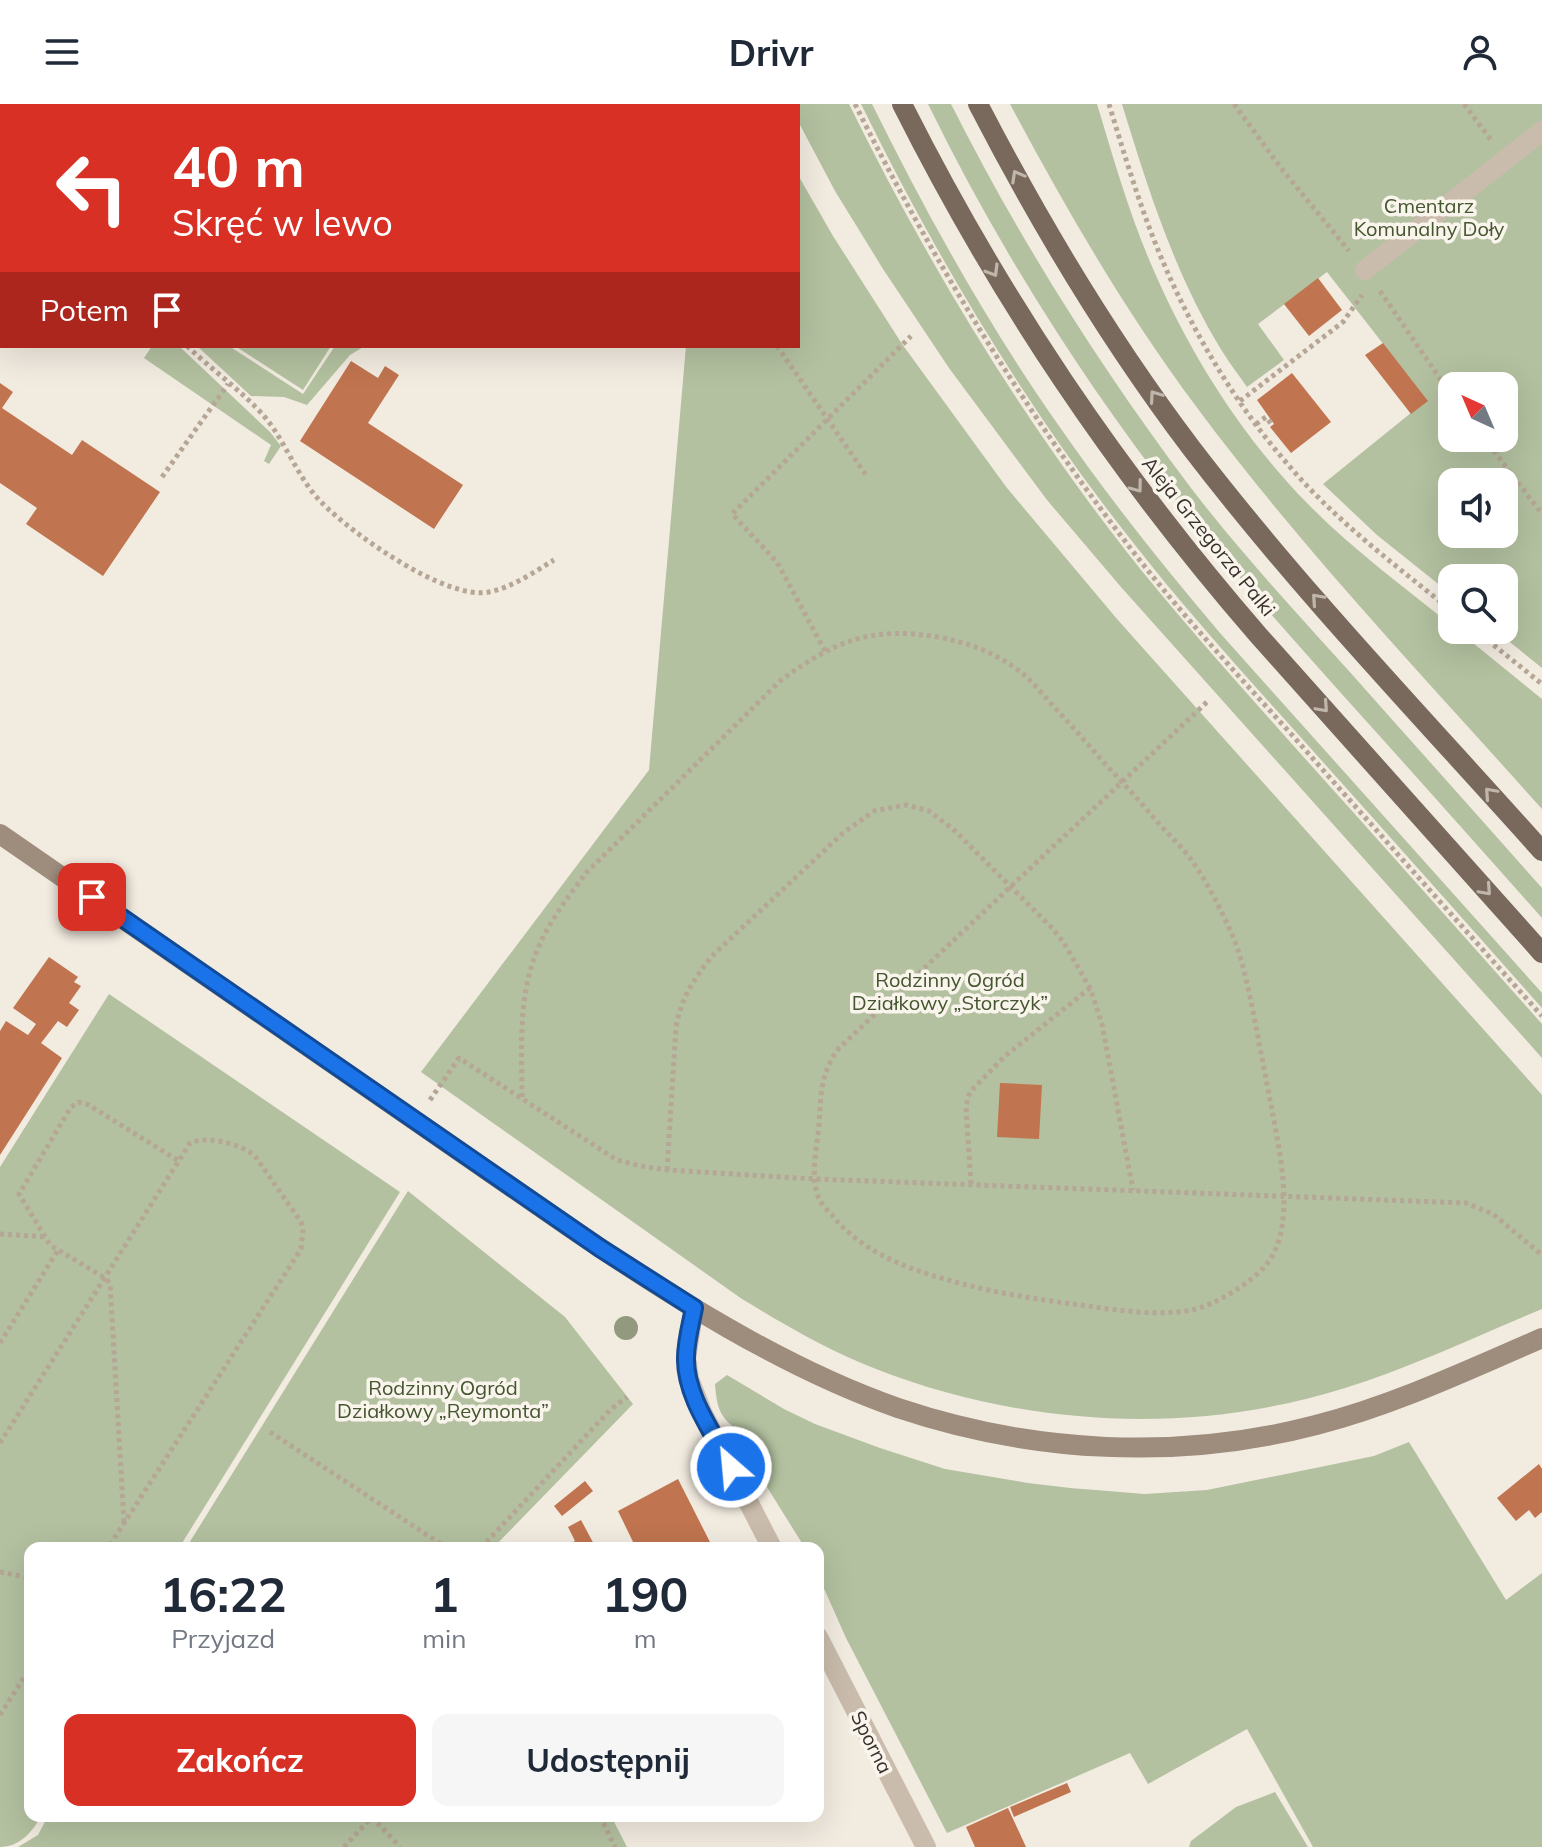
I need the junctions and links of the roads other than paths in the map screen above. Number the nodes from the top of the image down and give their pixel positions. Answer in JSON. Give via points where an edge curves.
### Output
{"nodes":[{"id":1,"x":902,"y":104,"type":"edge"},
{"id":2,"x":978,"y":104,"type":"edge"},
{"id":3,"x":1542,"y":131,"type":"edge"},
{"id":4,"x":1369,"y":275,"type":"road end"},
{"id":5,"x":0,"y":834,"type":"edge"},
{"id":6,"x":1542,"y":851,"type":"edge"},
{"id":7,"x":1542,"y":953,"type":"edge"},
{"id":8,"x":694,"y":1308,"type":"junction"},
{"id":9,"x":1542,"y":1338,"type":"edge"},
{"id":10,"x":769,"y":1542,"type":"edge"},
{"id":11,"x":824,"y":1649,"type":"edge"},
{"id":12,"x":926,"y":1847,"type":"edge"}],
"edges":[{"from":1,"to":7,"type":"main road","name":"Aleja Grzegorza Palki","one_way":true,"via":[[1018,313],[1149,503],[1249,625]]},
{"from":6,"to":2,"type":"main road","name":"Aleja Grzegorza Palki","one_way":true,"via":[[1304,585],[1190,446],[1085,292]]},
{"from":3,"to":4,"type":"street"},
{"from":5,"to":8,"type":"street"},
{"from":8,"to":9,"type":"street","via":[[749,1340],[895,1407],[1010,1437],[1112,1448],[1210,1444],[1315,1426],[1405,1396]]},
{"from":8,"to":10,"type":"street","via":[[686,1358],[689,1379]]},
{"from":11,"to":12,"type":"street","name":"Sporna"}]}
